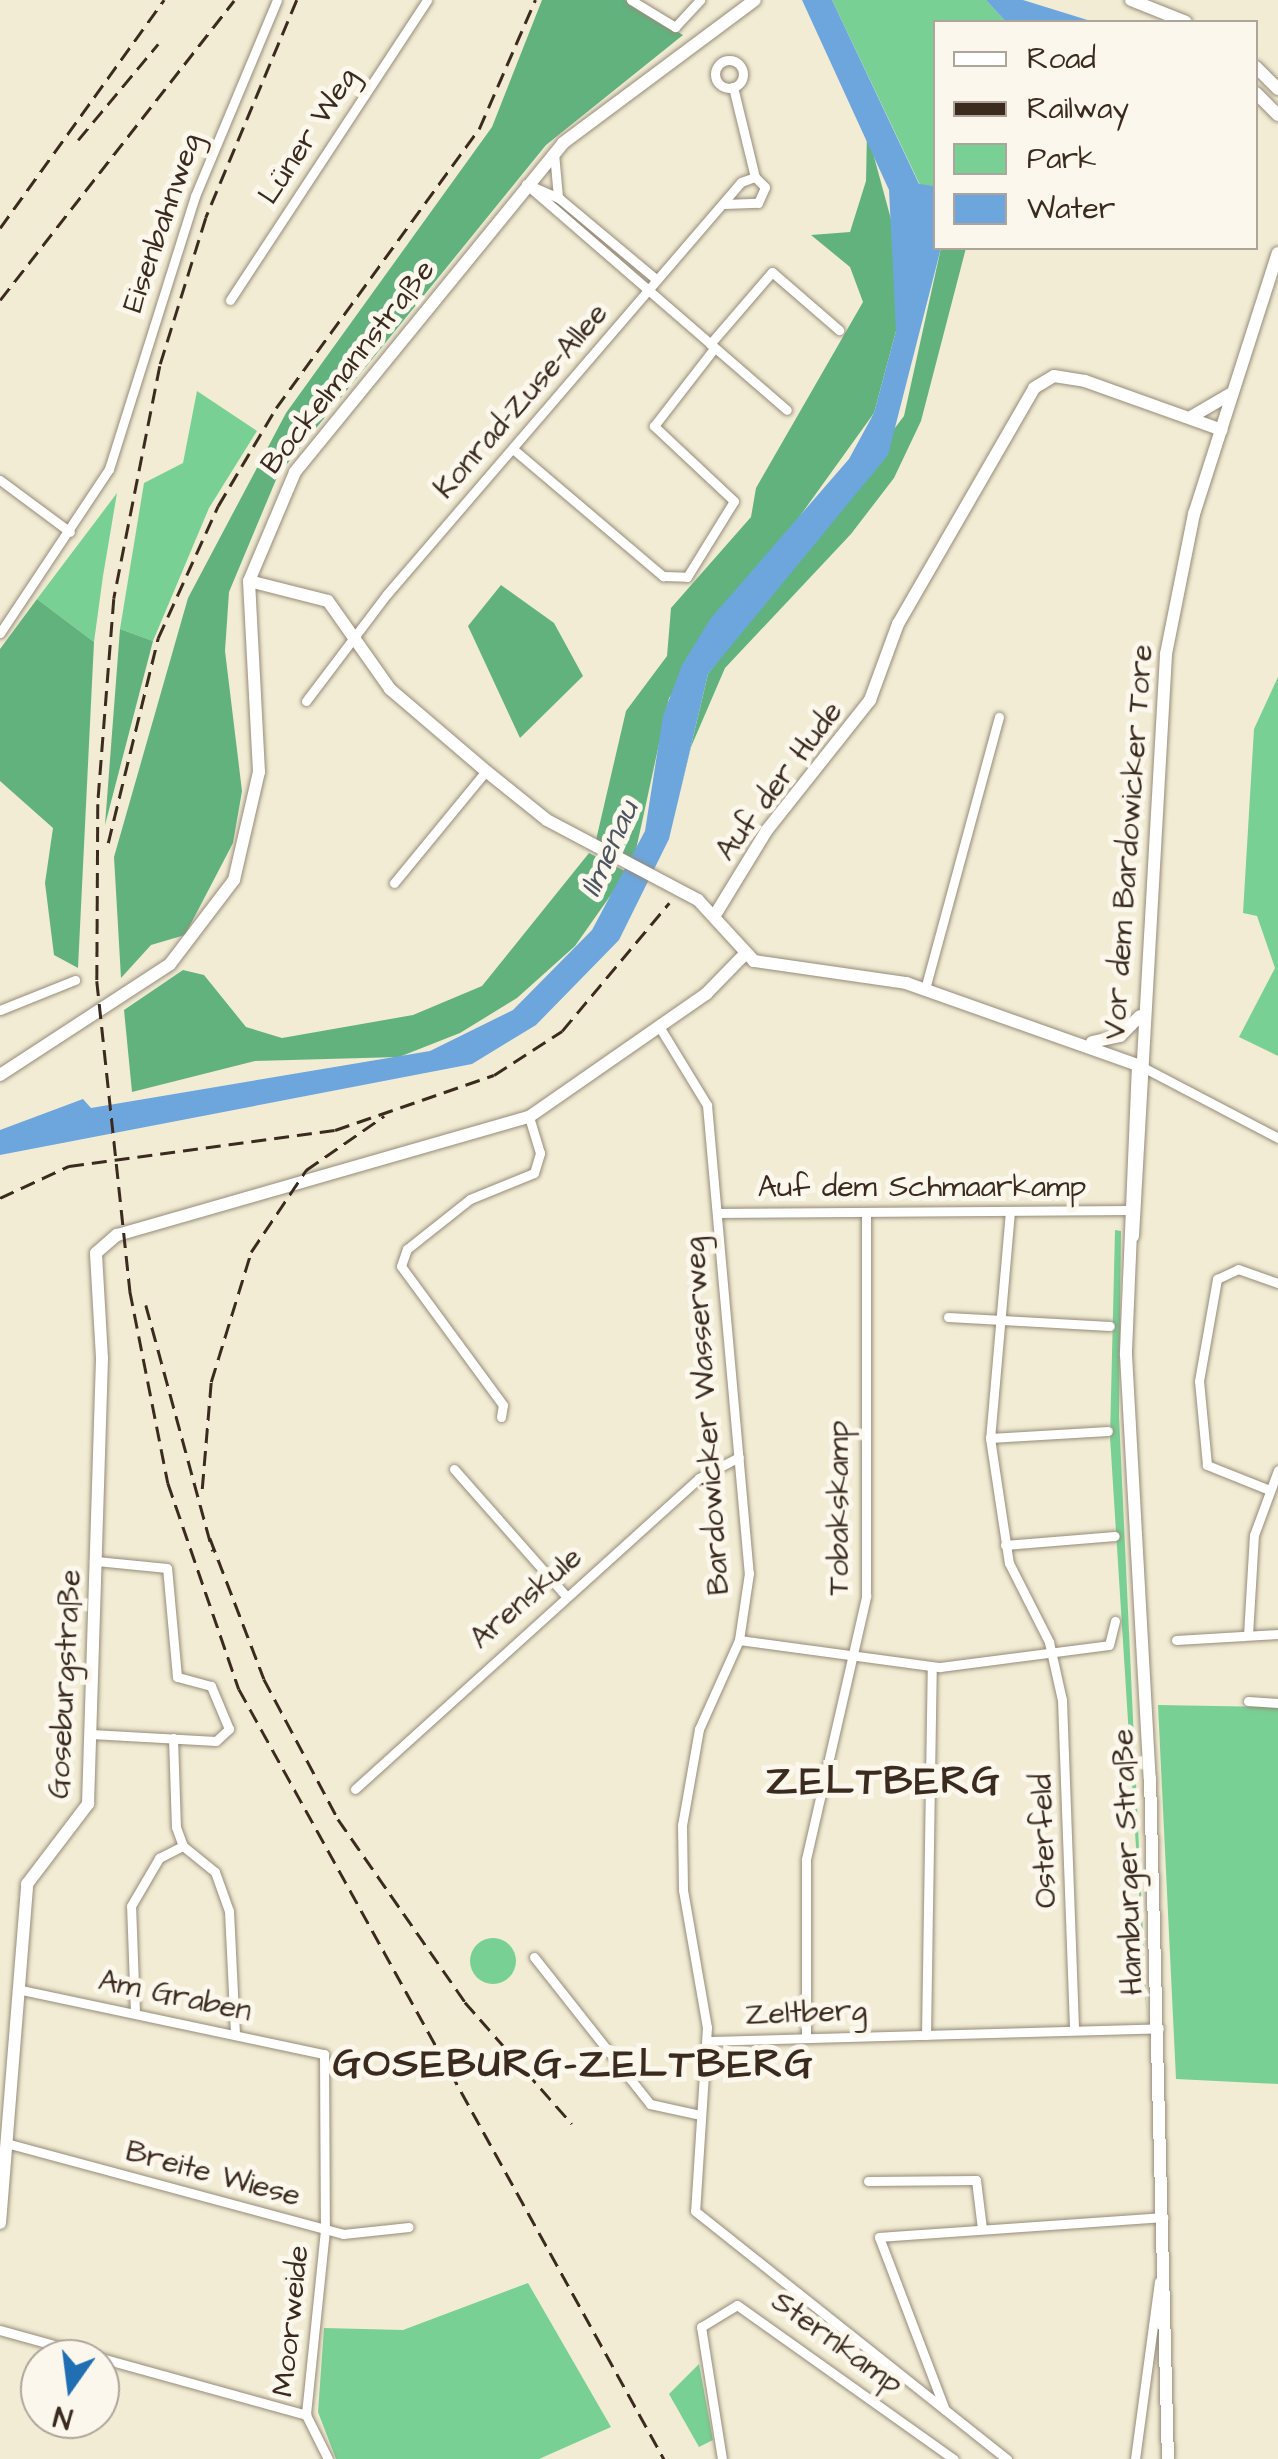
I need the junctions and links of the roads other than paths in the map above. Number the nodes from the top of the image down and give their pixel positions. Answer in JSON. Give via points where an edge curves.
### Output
{"nodes":[{"id":1,"x":427,"y":0,"type":"edge"},
{"id":2,"x":631,"y":0,"type":"edge"},
{"id":3,"x":700,"y":0,"type":"edge"},
{"id":4,"x":754,"y":0,"type":"edge"},
{"id":5,"x":1131,"y":0,"type":"edge"},
{"id":6,"x":276,"y":1,"type":"edge"},
{"id":7,"x":1148,"y":2,"type":"edge"},
{"id":8,"x":1182,"y":20,"type":"edge"},
{"id":9,"x":1258,"y":69,"type":"edge"},
{"id":10,"x":732,"y":87,"type":"dead end"},
{"id":11,"x":1278,"y":89,"type":"edge"},
{"id":12,"x":1258,"y":95,"type":"edge"},
{"id":13,"x":1278,"y":115,"type":"edge"},
{"id":14,"x":554,"y":153,"type":"junction"},
{"id":15,"x":755,"y":177,"type":"junction"},
{"id":16,"x":526,"y":184,"type":"junction"},
{"id":17,"x":560,"y":199,"type":"junction"},
{"id":18,"x":723,"y":205,"type":"junction"},
{"id":19,"x":1278,"y":253,"type":"edge"},
{"id":20,"x":1278,"y":276,"type":"edge"},
{"id":21,"x":657,"y":280,"type":"junction"},
{"id":22,"x":1270,"y":290,"type":"junction"},
{"id":23,"x":646,"y":292,"type":"junction"},
{"id":24,"x":230,"y":300,"type":"dead end"},
{"id":25,"x":839,"y":330,"type":"dead end"},
{"id":26,"x":711,"y":347,"type":"junction"},
{"id":27,"x":1235,"y":392,"type":"junction"},
{"id":28,"x":788,"y":410,"type":"dead end"},
{"id":29,"x":1188,"y":418,"type":"junction"},
{"id":30,"x":1222,"y":430,"type":"junction"},
{"id":31,"x":513,"y":448,"type":"junction"},
{"id":32,"x":0,"y":480,"type":"edge"},
{"id":33,"x":70,"y":532,"type":"junction"},
{"id":34,"x":248,"y":580,"type":"junction"},
{"id":35,"x":357,"y":631,"type":"junction"},
{"id":36,"x":0,"y":634,"type":"edge"},
{"id":37,"x":306,"y":701,"type":"dead end"},
{"id":38,"x":999,"y":716,"type":"dead end"},
{"id":39,"x":486,"y":771,"type":"junction"},
{"id":40,"x":394,"y":883,"type":"dead end"},
{"id":41,"x":715,"y":915,"type":"junction"},
{"id":42,"x":744,"y":955,"type":"junction"},
{"id":43,"x":75,"y":980,"type":"dead end"},
{"id":44,"x":926,"y":989,"type":"junction"},
{"id":45,"x":0,"y":1010,"type":"edge"},
{"id":46,"x":1140,"y":1016,"type":"junction"},
{"id":47,"x":660,"y":1028,"type":"junction"},
{"id":48,"x":1088,"y":1042,"type":"junction"},
{"id":49,"x":1138,"y":1065,"type":"junction"},
{"id":50,"x":0,"y":1075,"type":"edge"},
{"id":51,"x":529,"y":1117,"type":"junction"},
{"id":52,"x":1278,"y":1138,"type":"edge"},
{"id":53,"x":1127,"y":1210,"type":"junction"},
{"id":54,"x":1010,"y":1211,"type":"junction"},
{"id":55,"x":866,"y":1212,"type":"junction"},
{"id":56,"x":718,"y":1213,"type":"junction"},
{"id":57,"x":1128,"y":1263,"type":"junction"},
{"id":58,"x":1278,"y":1282,"type":"edge"},
{"id":59,"x":948,"y":1317,"type":"dead end"},
{"id":60,"x":1002,"y":1324,"type":"junction"},
{"id":61,"x":1110,"y":1326,"type":"dead end"},
{"id":62,"x":501,"y":1417,"type":"dead end"},
{"id":63,"x":1108,"y":1431,"type":"dead end"},
{"id":64,"x":990,"y":1438,"type":"junction"},
{"id":65,"x":739,"y":1457,"type":"junction"},
{"id":66,"x":454,"y":1469,"type":"dead end"},
{"id":67,"x":1278,"y":1470,"type":"edge"},
{"id":68,"x":1267,"y":1489,"type":"junction"},
{"id":69,"x":1115,"y":1536,"type":"dead end"},
{"id":70,"x":1004,"y":1545,"type":"junction"},
{"id":71,"x":96,"y":1561,"type":"junction"},
{"id":72,"x":566,"y":1596,"type":"junction"},
{"id":73,"x":1115,"y":1621,"type":"dead end"},
{"id":74,"x":1278,"y":1634,"type":"edge"},
{"id":75,"x":1248,"y":1635,"type":"junction"},
{"id":76,"x":739,"y":1640,"type":"junction"},
{"id":77,"x":1176,"y":1640,"type":"dead end"},
{"id":78,"x":1053,"y":1652,"type":"junction"},
{"id":79,"x":852,"y":1656,"type":"junction"},
{"id":80,"x":932,"y":1667,"type":"junction"},
{"id":81,"x":1248,"y":1701,"type":"dead end"},
{"id":82,"x":1278,"y":1703,"type":"edge"},
{"id":83,"x":91,"y":1734,"type":"junction"},
{"id":84,"x":173,"y":1738,"type":"junction"},
{"id":85,"x":355,"y":1790,"type":"dead end"},
{"id":86,"x":182,"y":1846,"type":"junction"},
{"id":87,"x":534,"y":1957,"type":"dead end"},
{"id":88,"x":16,"y":1988,"type":"junction"},
{"id":89,"x":135,"y":2013,"type":"junction"},
{"id":90,"x":1160,"y":2028,"type":"junction"},
{"id":91,"x":1074,"y":2030,"type":"junction"},
{"id":92,"x":234,"y":2034,"type":"junction"},
{"id":93,"x":926,"y":2034,"type":"junction"},
{"id":94,"x":806,"y":2038,"type":"junction"},
{"id":95,"x":707,"y":2041,"type":"junction"},
{"id":96,"x":324,"y":2054,"type":"joint"},
{"id":97,"x":700,"y":2115,"type":"junction"},
{"id":98,"x":6,"y":2143,"type":"junction"},
{"id":99,"x":868,"y":2181,"type":"dead end"},
{"id":100,"x":1166,"y":2216,"type":"junction"},
{"id":101,"x":0,"y":2223,"type":"edge"},
{"id":102,"x":408,"y":2227,"type":"dead end"},
{"id":103,"x":982,"y":2229,"type":"junction"},
{"id":104,"x":325,"y":2230,"type":"junction"},
{"id":105,"x":1168,"y":2274,"type":"junction"},
{"id":106,"x":0,"y":2330,"type":"edge"},
{"id":107,"x":946,"y":2412,"type":"junction"},
{"id":108,"x":306,"y":2414,"type":"junction"},
{"id":109,"x":328,"y":2459,"type":"edge"},
{"id":110,"x":722,"y":2459,"type":"edge"},
{"id":111,"x":954,"y":2459,"type":"edge"},
{"id":112,"x":1007,"y":2459,"type":"edge"},
{"id":113,"x":1135,"y":2459,"type":"edge"},
{"id":114,"x":1168,"y":2459,"type":"edge"}],
"edges":[{"from":1,"to":24,"type":"street","name":"Lüner Weg"},
{"from":2,"to":3,"type":"street","via":[[666,25],[681,24]]},
{"from":4,"to":14,"type":"main road","name":"Bockelmannstraße"},
{"from":5,"to":7,"type":"main road"},
{"from":6,"to":33,"type":"street","name":"Eisenbahnweg","via":[[195,196],[109,468]]},
{"from":7,"to":8,"type":"main road"},
{"from":9,"to":11,"type":"main road"},
{"from":10,"to":15,"type":"street"},
{"from":12,"to":13,"type":"main road"},
{"from":14,"to":16,"type":"main road","name":"Bockelmannstraße"},
{"from":14,"to":17,"type":"street"},
{"from":15,"to":18,"type":"street","name":"Konrad-Zuse-Allee"},
{"from":15,"to":18,"type":"street","name":"Konrad-Zuse-Allee","via":[[765,187],[758,203]]},
{"from":16,"to":17,"type":"street"},
{"from":16,"to":23,"type":"street"},
{"from":16,"to":34,"type":"main road","name":"Bockelmannstraße","via":[[294,472]]},
{"from":17,"to":21,"type":"street"},
{"from":18,"to":21,"type":"street","name":"Konrad-Zuse-Allee"},
{"from":19,"to":22,"type":"main road","name":"Vor dem Bardowicker Tore"},
{"from":20,"to":22,"type":"main road","name":"Vor dem Bardowicker Tore"},
{"from":21,"to":23,"type":"street","name":"Konrad-Zuse-Allee"},
{"from":22,"to":27,"type":"main road","name":"Vor dem Bardowicker Tore"},
{"from":23,"to":26,"type":"street"},
{"from":23,"to":31,"type":"street","name":"Konrad-Zuse-Allee"},
{"from":25,"to":26,"type":"street","via":[[772,272]]},
{"from":26,"to":28,"type":"street"},
{"from":26,"to":31,"type":"street","via":[[654,426],[734,501],[694,568],[672,580]]},
{"from":27,"to":29,"type":"main road"},
{"from":27,"to":30,"type":"main road","name":"Vor dem Bardowicker Tore"},
{"from":29,"to":30,"type":"main road","name":"Auf der Hude"},
{"from":29,"to":41,"type":"main road","name":"Auf der Hude","via":[[1071,378],[1034,388],[898,624],[870,700],[761,838]]},
{"from":30,"to":46,"type":"main road","name":"Vor dem Bardowicker Tore","via":[[1166,654]]},
{"from":31,"to":35,"type":"street","name":"Konrad-Zuse-Allee"},
{"from":32,"to":33,"type":"street"},
{"from":33,"to":36,"type":"street"},
{"from":34,"to":35,"type":"main road","via":[[317,595]]},
{"from":34,"to":50,"type":"main road","name":"Bockelmannstraße","via":[[259,772],[234,880],[170,964]]},
{"from":35,"to":37,"type":"street","name":"Konrad-Zuse-Allee"},
{"from":35,"to":39,"type":"main road","via":[[390,689]]},
{"from":38,"to":44,"type":"street"},
{"from":39,"to":40,"type":"street"},
{"from":39,"to":41,"type":"main road","via":[[590,844]]},
{"from":41,"to":42,"type":"main road"},
{"from":42,"to":44,"type":"main road"},
{"from":42,"to":47,"type":"main road"},
{"from":43,"to":45,"type":"street"},
{"from":44,"to":48,"type":"main road"},
{"from":46,"to":48,"type":"main road","via":[[1120,1036]]},
{"from":46,"to":49,"type":"main road","name":"Vor dem Bardowicker Tore"},
{"from":47,"to":51,"type":"main road"},
{"from":47,"to":56,"type":"street","name":"Bardowicker Wasserweg","via":[[704,1095]]},
{"from":48,"to":49,"type":"main road"},
{"from":49,"to":52,"type":"street"},
{"from":49,"to":53,"type":"main road","name":"Vor dem Bardowicker Tore"},
{"from":49,"to":57,"type":"main road","name":"Vor dem Bardowicker Tore","via":[[1138,1211]]},
{"from":51,"to":62,"type":"street","via":[[540,1153],[534,1173],[470,1199],[402,1258],[407,1283],[503,1405]]},
{"from":51,"to":71,"type":"main road","name":"Goseburgstraße","via":[[100,1246]]},
{"from":53,"to":54,"type":"street","name":"Auf dem Schmaarkamp"},
{"from":53,"to":57,"type":"main road","name":"Vor dem Bardowicker Tore"},
{"from":54,"to":55,"type":"street","name":"Auf dem Schmaarkamp"},
{"from":54,"to":60,"type":"street","name":"Osterfeld"},
{"from":55,"to":56,"type":"street","name":"Auf dem Schmaarkamp"},
{"from":55,"to":79,"type":"street","name":"Tobakskamp","via":[[867,1550]]},
{"from":56,"to":65,"type":"street","name":"Bardowicker Wasserweg"},
{"from":57,"to":90,"type":"main road","name":"Hamburger Straße"},
{"from":58,"to":68,"type":"street","via":[[1238,1269],[1217,1278],[1200,1381],[1207,1466]]},
{"from":59,"to":60,"type":"street"},
{"from":60,"to":61,"type":"street"},
{"from":60,"to":64,"type":"street","name":"Osterfeld"},
{"from":63,"to":64,"type":"street"},
{"from":64,"to":70,"type":"street","name":"Osterfeld"},
{"from":65,"to":72,"type":"street","name":"Arenskule","via":[[699,1478]]},
{"from":65,"to":76,"type":"street","name":"Bardowicker Wasserweg","via":[[748,1573]]},
{"from":66,"to":72,"type":"street"},
{"from":67,"to":68,"type":"street"},
{"from":68,"to":75,"type":"street","via":[[1252,1548]]},
{"from":69,"to":70,"type":"street"},
{"from":70,"to":78,"type":"street","name":"Osterfeld"},
{"from":71,"to":83,"type":"main road","name":"Goseburgstraße"},
{"from":71,"to":84,"type":"street","via":[[167,1568],[177,1606],[176,1677],[210,1686],[225,1738]]},
{"from":72,"to":85,"type":"street","name":"Arenskule"},
{"from":73,"to":78,"type":"street","via":[[1109,1645]]},
{"from":74,"to":75,"type":"street"},
{"from":75,"to":77,"type":"street"},
{"from":76,"to":79,"type":"street"},
{"from":76,"to":95,"type":"street","name":"Bardowicker Wasserweg","via":[[704,1714],[682,1822],[682,1883]]},
{"from":78,"to":80,"type":"street"},
{"from":78,"to":91,"type":"street","name":"Osterfeld","via":[[1066,1730]]},
{"from":79,"to":80,"type":"street"},
{"from":79,"to":94,"type":"street","name":"Tobakskamp","via":[[806,1859]]},
{"from":80,"to":93,"type":"street"},
{"from":81,"to":82,"type":"street"},
{"from":83,"to":84,"type":"street"},
{"from":83,"to":88,"type":"main road","name":"Goseburgstraße","via":[[86,1814],[50,1846],[27,1884]]},
{"from":84,"to":86,"type":"street","via":[[170,1798]]},
{"from":86,"to":89,"type":"street","via":[[159,1858],[131,1906]]},
{"from":86,"to":92,"type":"street","via":[[215,1872],[229,1911]]},
{"from":87,"to":97,"type":"street","via":[[650,2104]]},
{"from":88,"to":89,"type":"street","name":"Am Graben"},
{"from":88,"to":98,"type":"main road","name":"Goseburgstraße"},
{"from":89,"to":92,"type":"street","name":"Am Graben"},
{"from":90,"to":91,"type":"street","name":"Zeltberg"},
{"from":90,"to":100,"type":"main road","name":"Hamburger Straße"},
{"from":91,"to":93,"type":"street","name":"Zeltberg"},
{"from":92,"to":96,"type":"street","name":"Am Graben"},
{"from":93,"to":94,"type":"street","name":"Zeltberg"},
{"from":94,"to":95,"type":"street","name":"Zeltberg"},
{"from":95,"to":97,"type":"street","name":"Zeltberg"},
{"from":96,"to":104,"type":"street","name":"Moorweide"},
{"from":97,"to":107,"type":"street","name":"Zeltberg","via":[[695,2211]]},
{"from":98,"to":101,"type":"main road","name":"Goseburgstraße"},
{"from":98,"to":104,"type":"street","name":"Breite Wiese"},
{"from":99,"to":103,"type":"street","via":[[976,2180]]},
{"from":100,"to":103,"type":"street"},
{"from":100,"to":105,"type":"main road","name":"Hamburger Straße"},
{"from":102,"to":104,"type":"street","name":"Breite Wiese"},
{"from":103,"to":107,"type":"street","via":[[879,2237]]},
{"from":104,"to":108,"type":"street","name":"Moorweide"},
{"from":105,"to":113,"type":"street","via":[[1158,2290]]},
{"from":105,"to":114,"type":"main road","name":"Hamburger Straße"},
{"from":106,"to":108,"type":"street"},
{"from":107,"to":112,"type":"street","name":"Zeltberg"},
{"from":108,"to":109,"type":"street"},
{"from":110,"to":111,"type":"street","name":"Sternkamp","via":[[701,2328],[737,2306]]}]}
